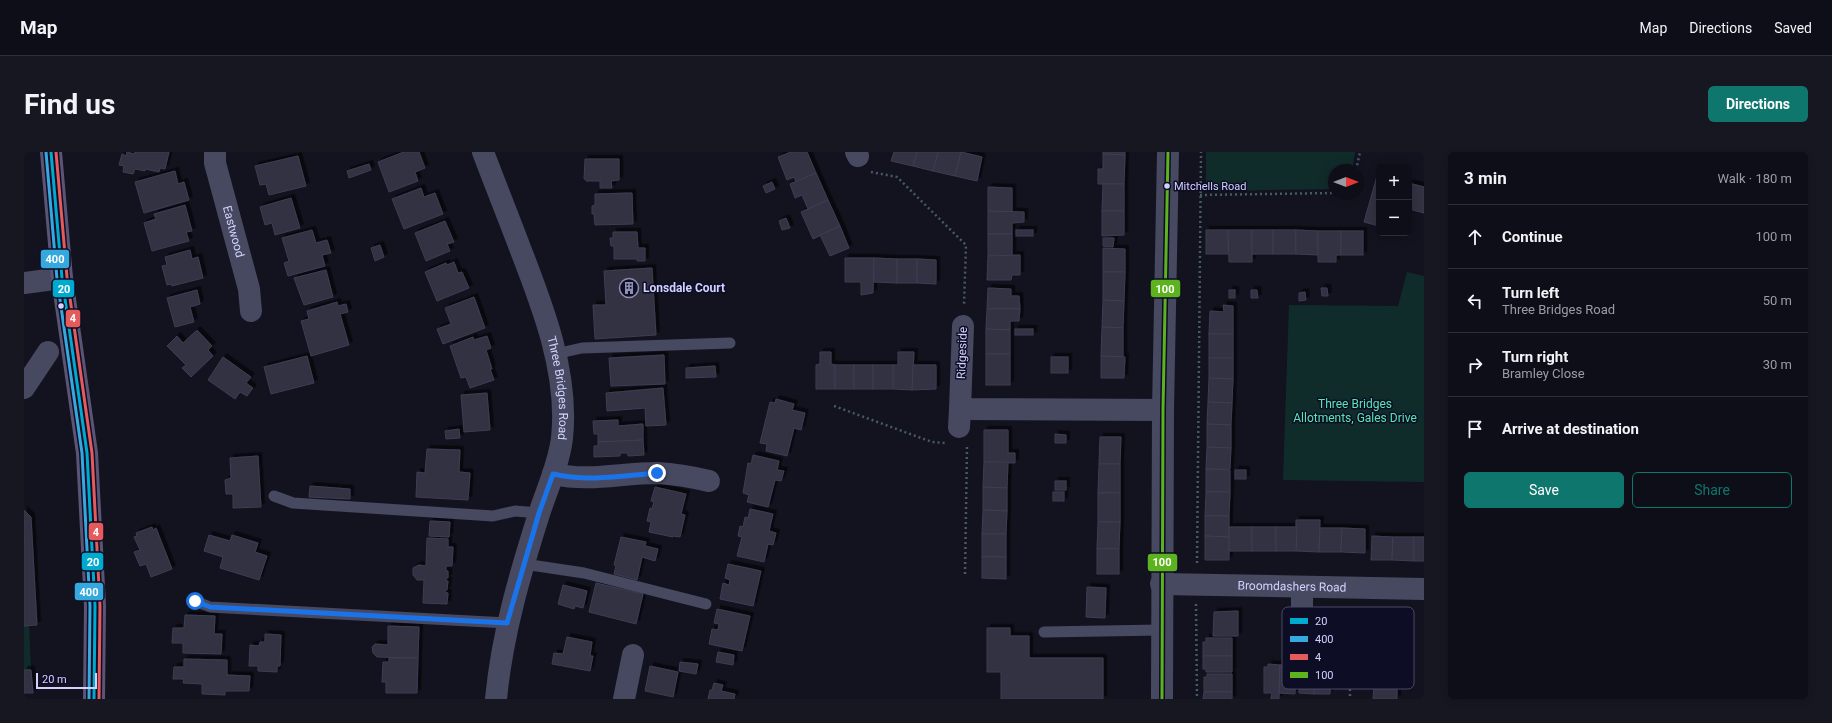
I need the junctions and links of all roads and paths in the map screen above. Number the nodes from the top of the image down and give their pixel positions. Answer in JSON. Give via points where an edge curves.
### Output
{"nodes":[{"id":1,"x":51,"y":152,"type":"edge"},
{"id":2,"x":215,"y":152,"type":"edge"},
{"id":3,"x":483,"y":152,"type":"edge"},
{"id":4,"x":1168,"y":152,"type":"edge"},
{"id":5,"x":1201,"y":152,"type":"edge"},
{"id":6,"x":1360,"y":152,"type":"edge"},
{"id":7,"x":857,"y":154,"type":"edge"},
{"id":8,"x":1357,"y":164,"type":"edge"},
{"id":9,"x":1328,"y":194,"type":"edge"},
{"id":10,"x":1200,"y":195,"type":"junction"},
{"id":11,"x":62,"y":278,"type":"junction"},
{"id":12,"x":24,"y":283,"type":"edge"},
{"id":13,"x":251,"y":311,"type":"dead end"},
{"id":14,"x":963,"y":326,"type":"joint"},
{"id":15,"x":730,"y":343,"type":"dead end"},
{"id":16,"x":48,"y":352,"type":"dead end"},
{"id":17,"x":554,"y":354,"type":"junction"},
{"id":18,"x":24,"y":388,"type":"edge"},
{"id":19,"x":834,"y":406,"type":"dead end"},
{"id":20,"x":1163,"y":410,"type":"junction"},
{"id":21,"x":959,"y":427,"type":"junction"},
{"id":22,"x":553,"y":474,"type":"junction"},
{"id":23,"x":709,"y":481,"type":"dead end"},
{"id":24,"x":274,"y":496,"type":"dead end"},
{"id":25,"x":539,"y":513,"type":"junction"},
{"id":26,"x":524,"y":564,"type":"junction"},
{"id":27,"x":965,"y":574,"type":"dead end"},
{"id":28,"x":1161,"y":584,"type":"junction"},
{"id":29,"x":1196,"y":585,"type":"junction"},
{"id":30,"x":1302,"y":587,"type":"junction"},
{"id":31,"x":1349,"y":588,"type":"junction"},
{"id":32,"x":1424,"y":589,"type":"edge"},
{"id":33,"x":195,"y":601,"type":"dead end"},
{"id":34,"x":706,"y":604,"type":"dead end"},
{"id":35,"x":1302,"y":607,"type":"edge"},
{"id":36,"x":1349,"y":607,"type":"edge"},
{"id":37,"x":507,"y":623,"type":"junction"},
{"id":38,"x":1161,"y":630,"type":"junction"},
{"id":39,"x":1044,"y":632,"type":"dead end"},
{"id":40,"x":633,"y":655,"type":"dead end"},
{"id":41,"x":1350,"y":689,"type":"edge"},
{"id":42,"x":91,"y":696,"type":"edge"},
{"id":43,"x":496,"y":699,"type":"edge"},
{"id":44,"x":624,"y":699,"type":"edge"},
{"id":45,"x":1162,"y":699,"type":"edge"},
{"id":46,"x":1197,"y":699,"type":"edge"},
{"id":47,"x":1350,"y":699,"type":"edge"}],
"edges":[{"from":1,"to":11,"type":"main road"},
{"from":2,"to":13,"type":"street","name":"Eastwood","via":[[215,163],[249,289]]},
{"from":3,"to":17,"type":"street","name":"Three Bridges Road","via":[[540,298]]},
{"from":4,"to":20,"type":"street"},
{"from":5,"to":10,"type":"path"},
{"from":6,"to":8,"type":"path"},
{"from":7,"to":14,"type":"path","name":"Ridgeside","via":[[861,170],[898,177],[966,245]]},
{"from":9,"to":10,"type":"path"},
{"from":10,"to":29,"type":"path"},
{"from":11,"to":12,"type":"street"},
{"from":11,"to":42,"type":"main road","via":[[87,453],[95,606]]},
{"from":14,"to":21,"type":"street","name":"Ridgeside"},
{"from":15,"to":17,"type":"lane","via":[[582,348]]},
{"from":16,"to":18,"type":"street"},
{"from":17,"to":22,"type":"street","name":"Three Bridges Road","via":[[563,411],[562,440]]},
{"from":19,"to":21,"type":"path","via":[[932,442]]},
{"from":20,"to":21,"type":"street"},
{"from":20,"to":28,"type":"street"},
{"from":21,"to":27,"type":"path","via":[[967,444]]},
{"from":22,"to":23,"type":"street","via":[[599,478],[657,473]]},
{"from":22,"to":25,"type":"street","name":"Three Bridges Road"},
{"from":24,"to":25,"type":"lane","via":[[294,503],[493,516],[515,511]]},
{"from":25,"to":26,"type":"street","name":"Three Bridges Road"},
{"from":26,"to":34,"type":"lane","via":[[584,573]]},
{"from":26,"to":37,"type":"street","name":"Three Bridges Road"},
{"from":28,"to":29,"type":"street","name":"Broomdashers Road"},
{"from":28,"to":38,"type":"street"},
{"from":29,"to":30,"type":"street","name":"Broomdashers Road"},
{"from":29,"to":46,"type":"path"},
{"from":30,"to":31,"type":"street","name":"Broomdashers Road"},
{"from":30,"to":35,"type":"street"},
{"from":31,"to":32,"type":"street","name":"Broomdashers Road"},
{"from":31,"to":36,"type":"path"},
{"from":33,"to":37,"type":"lane","via":[[210,607]]},
{"from":37,"to":43,"type":"street","name":"Three Bridges Road"},
{"from":38,"to":39,"type":"lane"},
{"from":38,"to":45,"type":"street"},
{"from":40,"to":44,"type":"street"},
{"from":41,"to":47,"type":"path"}]}
